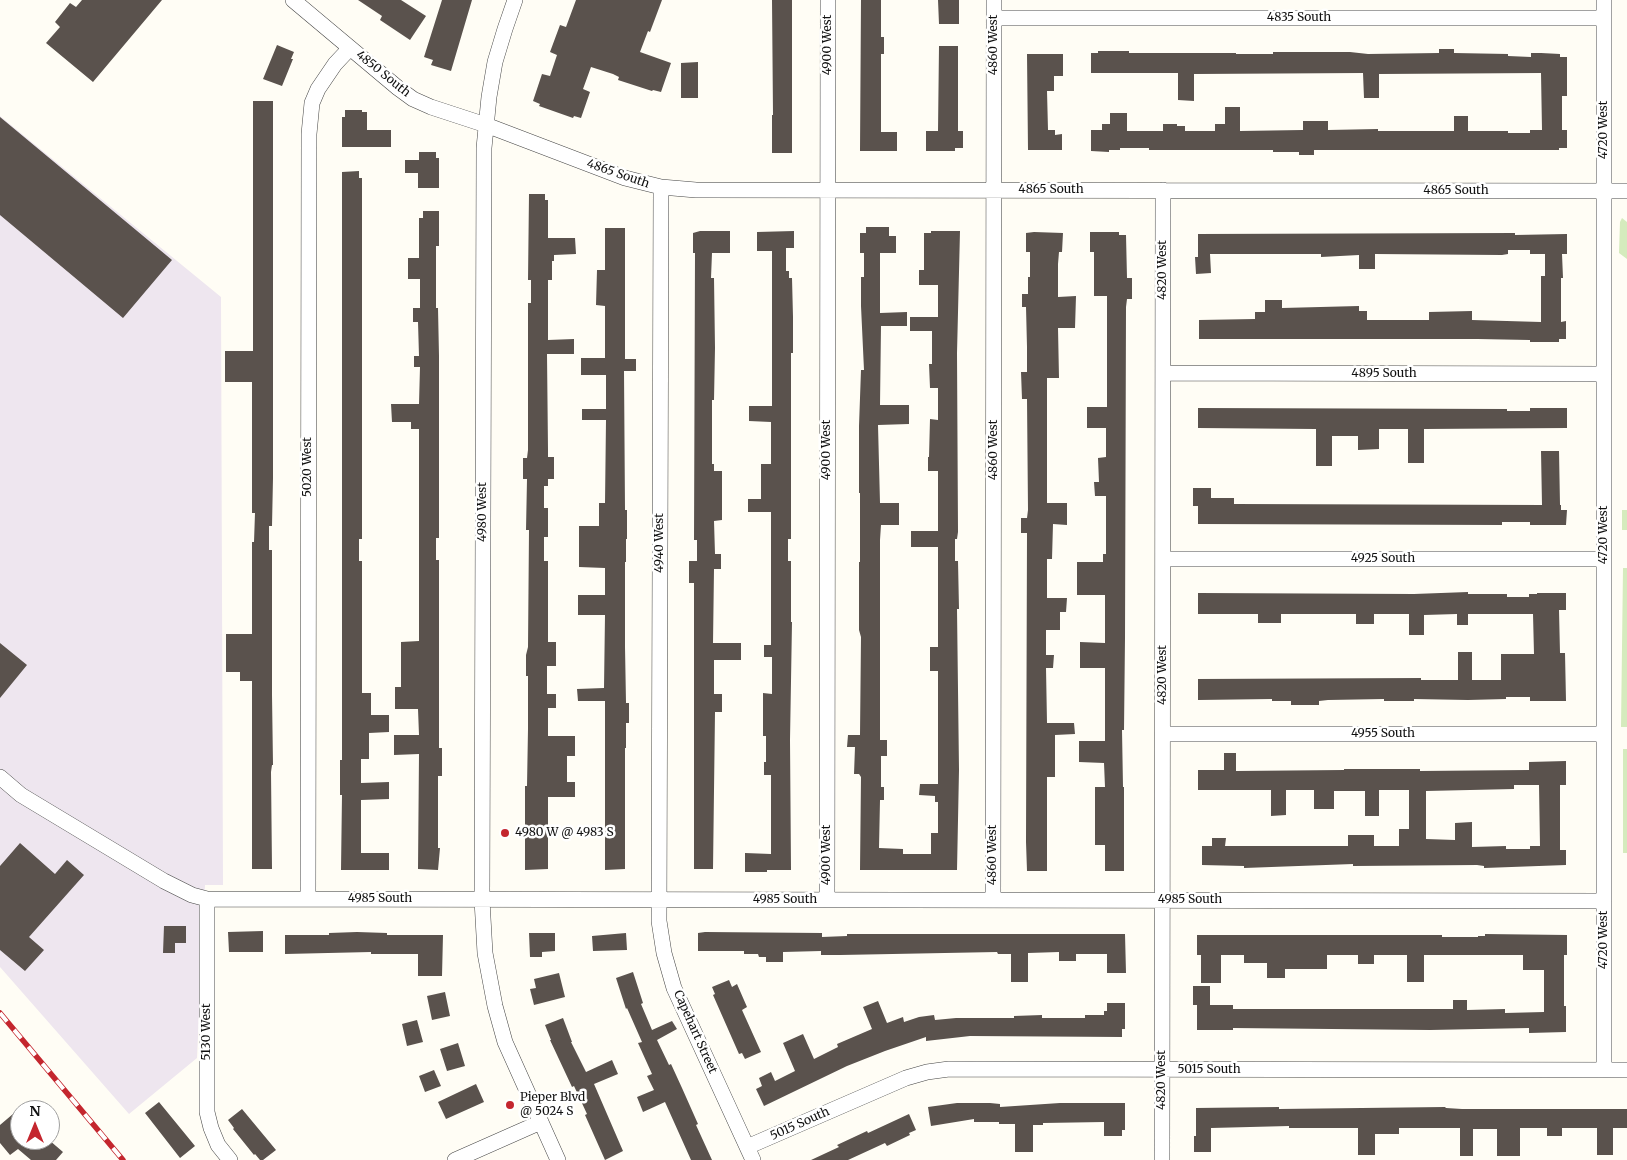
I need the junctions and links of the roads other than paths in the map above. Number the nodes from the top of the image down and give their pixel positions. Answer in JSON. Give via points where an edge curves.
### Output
{"nodes":[{"id":1,"x":293,"y":0,"type":"edge"},
{"id":2,"x":515,"y":0,"type":"edge"},
{"id":3,"x":828,"y":0,"type":"edge"},
{"id":4,"x":994,"y":0,"type":"edge"},
{"id":5,"x":1604,"y":0,"type":"edge"},
{"id":6,"x":994,"y":18,"type":"junction"},
{"id":7,"x":1604,"y":18,"type":"junction"},
{"id":8,"x":350,"y":48,"type":"junction"},
{"id":9,"x":486,"y":125,"type":"junction"},
{"id":10,"x":661,"y":187,"type":"junction"},
{"id":11,"x":828,"y":190,"type":"junction"},
{"id":12,"x":994,"y":190,"type":"junction"},
{"id":13,"x":1163,"y":190,"type":"junction"},
{"id":14,"x":1604,"y":191,"type":"junction"},
{"id":15,"x":1627,"y":191,"type":"edge"},
{"id":16,"x":1163,"y":373,"type":"junction"},
{"id":17,"x":1604,"y":374,"type":"junction"},
{"id":18,"x":1163,"y":559,"type":"junction"},
{"id":19,"x":1604,"y":559,"type":"junction"},
{"id":20,"x":1163,"y":734,"type":"junction"},
{"id":21,"x":1604,"y":734,"type":"junction"},
{"id":22,"x":0,"y":777,"type":"edge"},
{"id":23,"x":207,"y":899,"type":"junction"},
{"id":24,"x":308,"y":899,"type":"junction"},
{"id":25,"x":660,"y":899,"type":"junction"},
{"id":26,"x":993,"y":899,"type":"junction"},
{"id":27,"x":482,"y":900,"type":"junction"},
{"id":28,"x":826,"y":900,"type":"junction"},
{"id":29,"x":1162,"y":900,"type":"junction"},
{"id":30,"x":1604,"y":901,"type":"junction"},
{"id":31,"x":1162,"y":1070,"type":"junction"},
{"id":32,"x":1604,"y":1070,"type":"junction"},
{"id":33,"x":1627,"y":1070,"type":"edge"},
{"id":34,"x":541,"y":1122,"type":"junction"},
{"id":35,"x":750,"y":1154,"type":"edge"},
{"id":36,"x":230,"y":1160,"type":"edge"},
{"id":37,"x":455,"y":1160,"type":"edge"},
{"id":38,"x":558,"y":1160,"type":"edge"},
{"id":39,"x":1162,"y":1160,"type":"edge"}],
"edges":[{"from":1,"to":8,"type":"street","name":"4850 South"},
{"from":2,"to":9,"type":"street","name":"4980 West","via":[[495,62]]},
{"from":3,"to":11,"type":"street","name":"4900 West"},
{"from":4,"to":6,"type":"street","name":"4860 West"},
{"from":5,"to":7,"type":"street","name":"4720 West"},
{"from":6,"to":7,"type":"street","name":"4835 South"},
{"from":6,"to":12,"type":"street","name":"4860 West"},
{"from":7,"to":14,"type":"street","name":"4720 West"},
{"from":8,"to":9,"type":"street","name":"4850 South","via":[[413,99]]},
{"from":8,"to":24,"type":"street","name":"5020 West","via":[[318,89],[312,103],[309,134]]},
{"from":9,"to":10,"type":"street","name":"4865 South","via":[[625,178]]},
{"from":9,"to":27,"type":"street","name":"4980 West"},
{"from":10,"to":11,"type":"street","name":"4865 South"},
{"from":10,"to":25,"type":"street","name":"4940 West"},
{"from":11,"to":12,"type":"street","name":"4865 South"},
{"from":11,"to":28,"type":"street","name":"4900 West"},
{"from":12,"to":13,"type":"street","name":"4865 South"},
{"from":12,"to":26,"type":"street","name":"4860 West"},
{"from":13,"to":14,"type":"street","name":"4865 South"},
{"from":13,"to":16,"type":"street","name":"4820 West"},
{"from":14,"to":15,"type":"street","name":"4865 South"},
{"from":14,"to":17,"type":"street","name":"4720 West"},
{"from":16,"to":17,"type":"street","name":"4895 South"},
{"from":16,"to":18,"type":"street","name":"4820 West"},
{"from":17,"to":19,"type":"street","name":"4720 West"},
{"from":18,"to":19,"type":"street","name":"4925 South"},
{"from":18,"to":20,"type":"street","name":"4820 West"},
{"from":19,"to":21,"type":"street","name":"4720 West"},
{"from":20,"to":21,"type":"street","name":"4955 South"},
{"from":20,"to":29,"type":"street","name":"4820 West"},
{"from":21,"to":30,"type":"street","name":"4720 West"},
{"from":22,"to":23,"type":"street","name":"4985 South","via":[[21,795],[164,882]]},
{"from":23,"to":24,"type":"street","name":"4985 South"},
{"from":23,"to":36,"type":"street","name":"5130 West","via":[[207,1112],[218,1145]]},
{"from":24,"to":27,"type":"street","name":"4985 South"},
{"from":25,"to":27,"type":"street","name":"4985 South"},
{"from":25,"to":28,"type":"street","name":"4985 South"},
{"from":25,"to":35,"type":"street","name":"Capehart Street","via":[[659,922],[674,988]]},
{"from":26,"to":28,"type":"street","name":"4985 South"},
{"from":26,"to":29,"type":"street","name":"4985 South"},
{"from":27,"to":34,"type":"street","name":"4980 West","via":[[485,953],[494,1006],[505,1042]]},
{"from":29,"to":30,"type":"street","name":"4985 South"},
{"from":29,"to":31,"type":"street","name":"4820 West"},
{"from":30,"to":32,"type":"street","name":"4720 West"},
{"from":31,"to":32,"type":"street","name":"5015 South"},
{"from":31,"to":35,"type":"street","name":"5015 South","via":[[927,1072],[870,1093]]},
{"from":31,"to":39,"type":"street","name":"4820 West"},
{"from":32,"to":33,"type":"street","name":"5015 South"},
{"from":34,"to":37,"type":"street"},
{"from":34,"to":38,"type":"street","name":"4980 West"}]}
